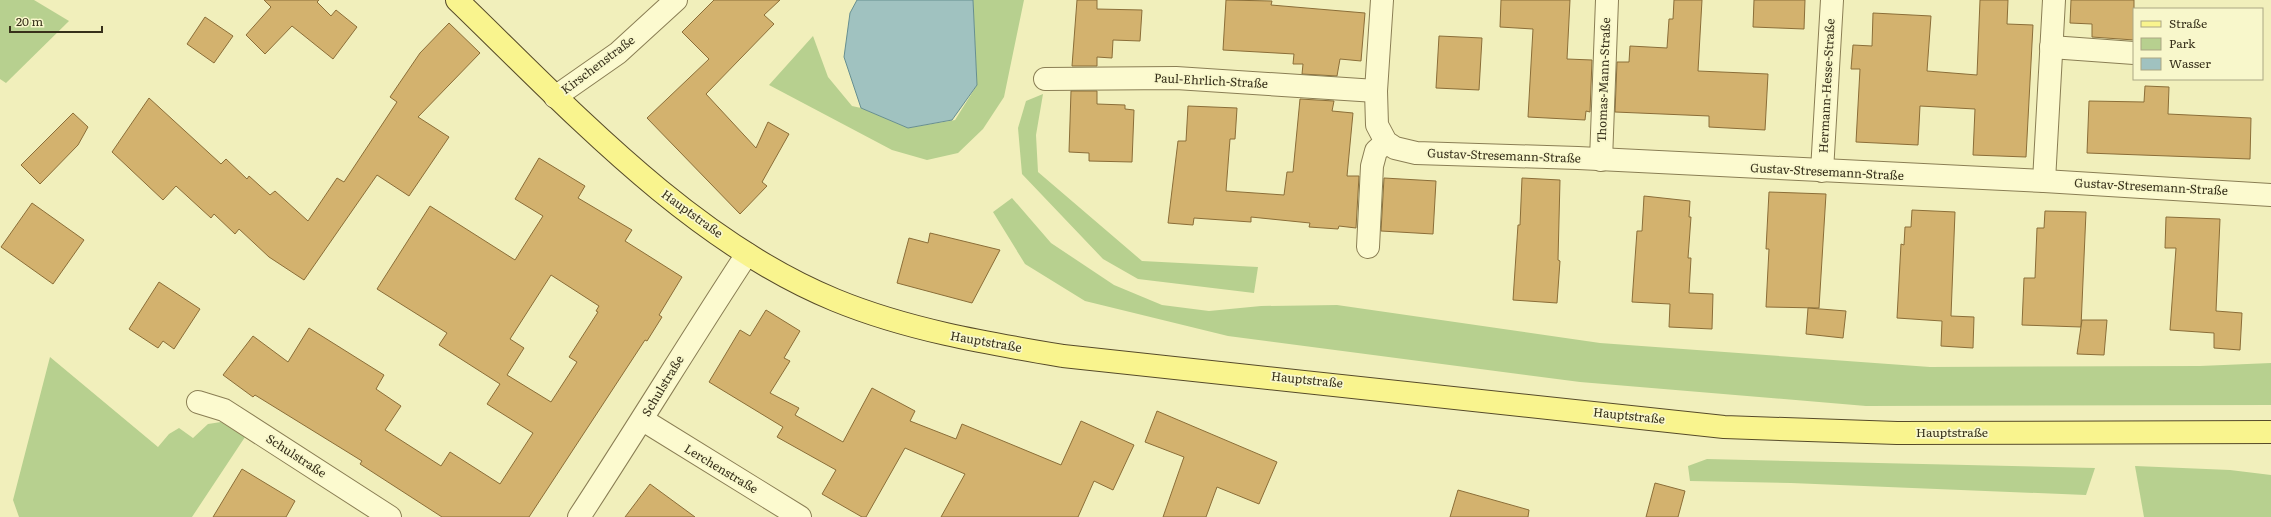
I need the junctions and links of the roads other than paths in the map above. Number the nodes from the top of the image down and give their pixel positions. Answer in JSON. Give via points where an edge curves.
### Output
{"nodes":[{"id":1,"x":457,"y":0,"type":"edge"},
{"id":2,"x":676,"y":0,"type":"edge"},
{"id":3,"x":1382,"y":0,"type":"edge"},
{"id":4,"x":1607,"y":0,"type":"edge"},
{"id":5,"x":1832,"y":0,"type":"edge"},
{"id":6,"x":2054,"y":0,"type":"edge"},
{"id":7,"x":2051,"y":46,"type":"junction"},
{"id":8,"x":2133,"y":53,"type":"edge"},
{"id":9,"x":1045,"y":79,"type":"dead end"},
{"id":10,"x":1376,"y":90,"type":"junction"},
{"id":11,"x":555,"y":97,"type":"junction"},
{"id":12,"x":1386,"y":142,"type":"junction"},
{"id":13,"x":1601,"y":160,"type":"junction"},
{"id":14,"x":1822,"y":171,"type":"junction"},
{"id":15,"x":2044,"y":181,"type":"junction"},
{"id":16,"x":2271,"y":195,"type":"edge"},
{"id":17,"x":1368,"y":247,"type":"dead end"},
{"id":18,"x":747,"y":254,"type":"junction"},
{"id":19,"x":198,"y":402,"type":"dead end"},
{"id":20,"x":643,"y":420,"type":"junction"},
{"id":21,"x":2271,"y":432,"type":"edge"},
{"id":22,"x":390,"y":517,"type":"edge"},
{"id":23,"x":579,"y":517,"type":"edge"},
{"id":24,"x":800,"y":517,"type":"edge"}],
"edges":[{"from":1,"to":11,"type":"main road","name":"Hauptstraße"},
{"from":2,"to":11,"type":"street","name":"Kirschenstraße","via":[[618,53]]},
{"from":3,"to":10,"type":"street"},
{"from":4,"to":13,"type":"street","name":"Thomas-Mann-Straße"},
{"from":5,"to":14,"type":"street","name":"Hermann-Hesse-Straße"},
{"from":6,"to":7,"type":"street"},
{"from":7,"to":8,"type":"street"},
{"from":7,"to":15,"type":"street"},
{"from":9,"to":10,"type":"street","name":"Paul-Ehrlich-Straße","via":[[1176,78]]},
{"from":10,"to":12,"type":"street","via":[[1377,125]]},
{"from":11,"to":18,"type":"main road","name":"Hauptstraße","via":[[666,196]]},
{"from":12,"to":13,"type":"street","name":"Gustav-Stresemann-Straße","via":[[1395,148],[1416,153]]},
{"from":12,"to":17,"type":"street","via":[[1376,151],[1372,166]]},
{"from":13,"to":14,"type":"street","name":"Gustav-Stresemann-Straße"},
{"from":14,"to":15,"type":"street","name":"Gustav-Stresemann-Straße"},
{"from":15,"to":16,"type":"street","name":"Gustav-Stresemann-Straße"},
{"from":18,"to":20,"type":"street","name":"Schulstraße","via":[[696,331]]},
{"from":18,"to":21,"type":"main road","name":"Hauptstraße","via":[[835,300],[902,323],[955,338],[1063,356],[1724,427],[1897,433]]},
{"from":19,"to":22,"type":"street","name":"Schulstraße","via":[[224,410]]},
{"from":20,"to":23,"type":"street","name":"Schulstraße"},
{"from":20,"to":24,"type":"street","name":"Lerchenstraße"}]}
